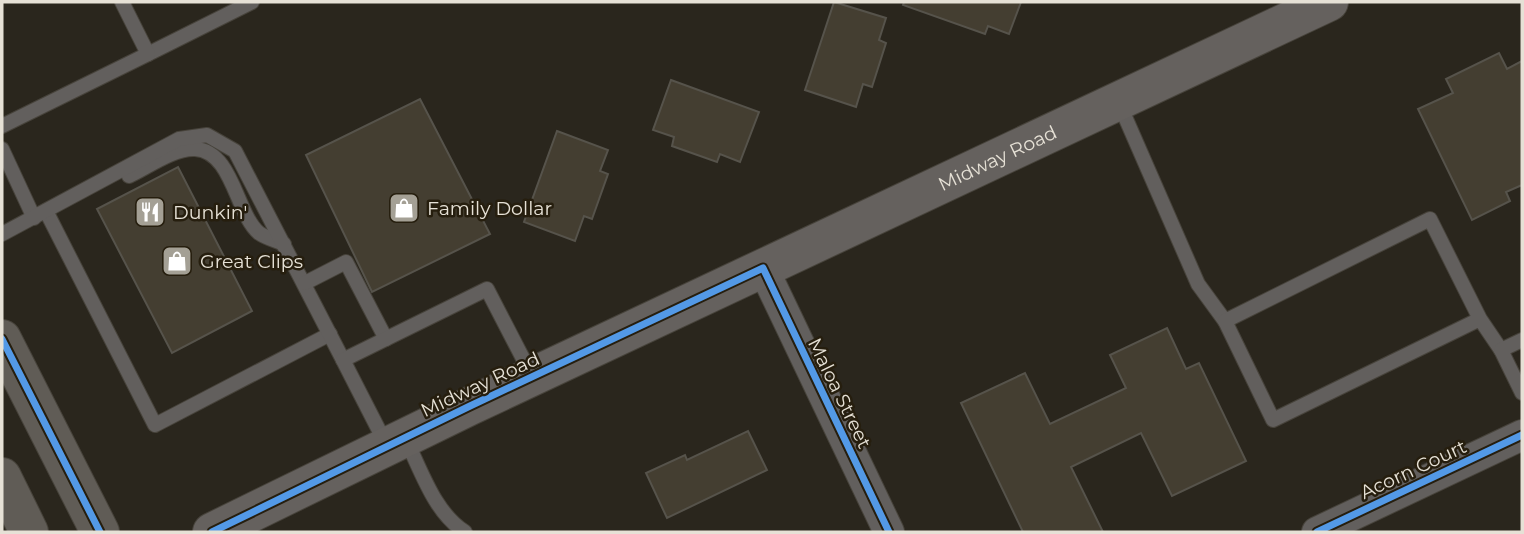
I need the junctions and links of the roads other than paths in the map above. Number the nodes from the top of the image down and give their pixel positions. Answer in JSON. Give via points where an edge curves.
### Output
{"nodes":[{"id":1,"x":122,"y":2,"type":"edge"},
{"id":2,"x":252,"y":2,"type":"edge"},
{"id":3,"x":1329,"y":2,"type":"edge"},
{"id":4,"x":148,"y":54,"type":"junction"},
{"id":5,"x":1117,"y":100,"type":"junction"},
{"id":6,"x":2,"y":126,"type":"edge"},
{"id":7,"x":2,"y":149,"type":"edge"},
{"id":8,"x":77,"y":194,"type":"junction"},
{"id":9,"x":40,"y":214,"type":"junction"},
{"id":10,"x":2,"y":234,"type":"edge"},
{"id":11,"x":284,"y":244,"type":"junction"},
{"id":12,"x":763,"y":268,"type":"junction"},
{"id":13,"x":305,"y":283,"type":"junction"},
{"id":14,"x":1480,"y":320,"type":"junction"},
{"id":15,"x":1224,"y":321,"type":"junction"},
{"id":16,"x":330,"y":334,"type":"junction"},
{"id":17,"x":2,"y":339,"type":"edge"},
{"id":18,"x":386,"y":339,"type":"junction"},
{"id":19,"x":1522,"y":340,"type":"edge"},
{"id":20,"x":1501,"y":351,"type":"junction"},
{"id":21,"x":343,"y":360,"type":"junction"},
{"id":22,"x":532,"y":377,"type":"junction"},
{"id":23,"x":1522,"y":393,"type":"edge"},
{"id":24,"x":1522,"y":435,"type":"edge"},
{"id":25,"x":396,"y":441,"type":"junction"},
{"id":26,"x":2,"y":477,"type":"edge"},
{"id":27,"x":30,"y":532,"type":"edge"},
{"id":28,"x":100,"y":532,"type":"edge"},
{"id":29,"x":212,"y":532,"type":"edge"},
{"id":30,"x":465,"y":532,"type":"edge"},
{"id":31,"x":889,"y":532,"type":"edge"},
{"id":32,"x":1317,"y":532,"type":"edge"}],
"edges":[{"from":1,"to":4,"type":"lane"},
{"from":2,"to":4,"type":"lane"},
{"from":3,"to":5,"type":"main road","name":"Midway Road"},
{"from":4,"to":6,"type":"lane"},
{"from":5,"to":12,"type":"main road","name":"Midway Road"},
{"from":5,"to":15,"type":"lane","via":[[1198,284]]},
{"from":7,"to":9,"type":"lane"},
{"from":8,"to":9,"type":"lane"},
{"from":8,"to":11,"type":"lane","via":[[87,197],[180,151],[194,149],[216,159],[258,232]]},
{"from":8,"to":11,"type":"lane","via":[[179,139],[207,135],[235,151]]},
{"from":9,"to":10,"type":"lane"},
{"from":9,"to":16,"type":"lane","via":[[155,425]]},
{"from":11,"to":13,"type":"lane"},
{"from":12,"to":22,"type":"main road","name":"Midway Road"},
{"from":12,"to":31,"type":"street","name":"Maloa Street"},
{"from":13,"to":16,"type":"lane"},
{"from":13,"to":18,"type":"lane","via":[[346,262]]},
{"from":14,"to":15,"type":"lane","via":[[1273,420]]},
{"from":14,"to":15,"type":"lane","via":[[1430,219]]},
{"from":14,"to":20,"type":"lane"},
{"from":16,"to":21,"type":"lane"},
{"from":17,"to":28,"type":"highway"},
{"from":18,"to":21,"type":"lane"},
{"from":18,"to":22,"type":"lane","via":[[487,289]]},
{"from":19,"to":20,"type":"lane"},
{"from":20,"to":23,"type":"lane"},
{"from":21,"to":25,"type":"lane"},
{"from":22,"to":25,"type":"main road","name":"Midway Road"},
{"from":24,"to":32,"type":"street","name":"Acorn Court"},
{"from":25,"to":29,"type":"main road","name":"Midway Road"},
{"from":25,"to":30,"type":"lane","via":[[440,509]]},
{"from":26,"to":27,"type":"highway"}]}
